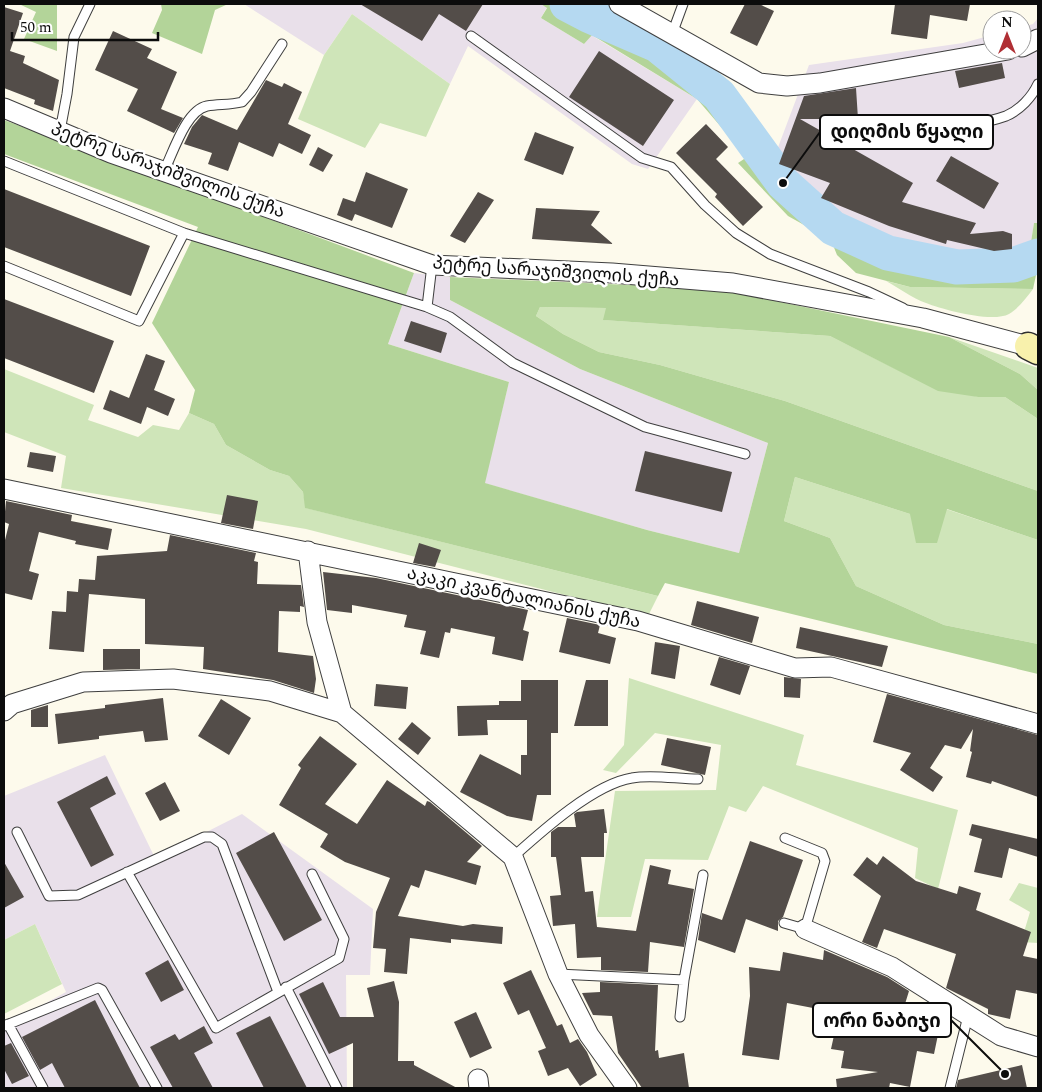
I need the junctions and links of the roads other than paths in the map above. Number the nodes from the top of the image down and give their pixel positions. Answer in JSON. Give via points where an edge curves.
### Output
{"nodes":[{"id":1,"x":90,"y":4,"type":"edge"},
{"id":2,"x":619,"y":4,"type":"edge"},
{"id":3,"x":683,"y":4,"type":"edge"},
{"id":4,"x":672,"y":35,"type":"junction"},
{"id":5,"x":471,"y":36,"type":"dead end"},
{"id":6,"x":282,"y":44,"type":"dead end"},
{"id":7,"x":982,"y":55,"type":"edge"},
{"id":8,"x":1038,"y":84,"type":"edge"},
{"id":9,"x":4,"y":108,"type":"edge"},
{"id":10,"x":60,"y":131,"type":"junction"},
{"id":11,"x":887,"y":135,"type":"dead end"},
{"id":12,"x":4,"y":162,"type":"edge"},
{"id":13,"x":164,"y":171,"type":"junction"},
{"id":14,"x":184,"y":233,"type":"junction"},
{"id":15,"x":432,"y":265,"type":"junction"},
{"id":16,"x":4,"y":266,"type":"edge"},
{"id":17,"x":427,"y":307,"type":"junction"},
{"id":18,"x":923,"y":318,"type":"junction"},
{"id":19,"x":1033,"y":348,"type":"edge"},
{"id":20,"x":745,"y":454,"type":"dead end"},
{"id":21,"x":4,"y":489,"type":"edge"},
{"id":22,"x":308,"y":551,"type":"junction"},
{"id":23,"x":4,"y":711,"type":"edge"},
{"id":24,"x":342,"y":713,"type":"junction"},
{"id":25,"x":1038,"y":724,"type":"edge"},
{"id":26,"x":698,"y":779,"type":"dead end"},
{"id":27,"x":17,"y":832,"type":"dead end"},
{"id":28,"x":785,"y":838,"type":"dead end"},
{"id":29,"x":513,"y":857,"type":"junction"},
{"id":30,"x":127,"y":872,"type":"junction"},
{"id":31,"x":312,"y":874,"type":"dead end"},
{"id":32,"x":703,"y":876,"type":"dead end"},
{"id":33,"x":784,"y":923,"type":"dead end"},
{"id":34,"x":805,"y":929,"type":"junction"},
{"id":35,"x":558,"y":974,"type":"junction"},
{"id":36,"x":684,"y":980,"type":"junction"},
{"id":37,"x":286,"y":987,"type":"junction"},
{"id":38,"x":278,"y":992,"type":"junction"},
{"id":39,"x":968,"y":1016,"type":"junction"},
{"id":40,"x":680,"y":1017,"type":"dead end"},
{"id":41,"x":6,"y":1025,"type":"edge"},
{"id":42,"x":1038,"y":1047,"type":"edge"},
{"id":43,"x":43,"y":1088,"type":"edge"},
{"id":44,"x":157,"y":1088,"type":"edge"},
{"id":45,"x":337,"y":1088,"type":"edge"},
{"id":46,"x":627,"y":1088,"type":"edge"},
{"id":47,"x":950,"y":1088,"type":"edge"}],
"edges":[{"from":1,"to":10,"type":"lane","via":[[74,37]]},
{"from":2,"to":4,"type":"street"},
{"from":3,"to":4,"type":"lane"},
{"from":4,"to":7,"type":"street","via":[[759,83],[787,86]]},
{"from":5,"to":18,"type":"lane","via":[[642,158],[670,167],[704,205],[742,238],[770,254],[869,292]]},
{"from":6,"to":13,"type":"lane","via":[[242,102],[195,110]]},
{"from":8,"to":11,"type":"lane","via":[[1024,105],[1007,116]]},
{"from":9,"to":10,"type":"street","name":"პეტრე სარაჯიშვილის ქუჩა"},
{"from":10,"to":13,"type":"street","name":"პეტრე სარაჯიშვილის ქუჩა"},
{"from":12,"to":14,"type":"lane"},
{"from":13,"to":15,"type":"street","name":"პეტრე სარაჯიშვილის ქუჩა"},
{"from":14,"to":16,"type":"lane","via":[[139,321]]},
{"from":14,"to":17,"type":"lane"},
{"from":15,"to":17,"type":"lane"},
{"from":15,"to":18,"type":"street","name":"პეტრე სარაჯიშვილის ქუჩა","via":[[733,283]]},
{"from":17,"to":20,"type":"lane","via":[[450,317],[513,363],[645,427]]},
{"from":18,"to":19,"type":"street","name":"პეტრე სარაჯიშვილის ქუჩა"},
{"from":21,"to":22,"type":"street","name":"აკაკი კვანტალიანის ქუჩა"},
{"from":22,"to":24,"type":"street","via":[[317,622]]},
{"from":22,"to":25,"type":"street","name":"აკაკი კვანტალიანის ქუჩა","via":[[638,621],[795,668],[831,668]]},
{"from":23,"to":24,"type":"street","via":[[12,704],[83,682],[173,680],[270,691]]},
{"from":24,"to":29,"type":"street"},
{"from":26,"to":29,"type":"lane","via":[[632,778],[607,787],[553,820]]},
{"from":27,"to":30,"type":"lane","via":[[49,896],[78,895]]},
{"from":28,"to":34,"type":"lane","via":[[825,855]]},
{"from":29,"to":35,"type":"street"},
{"from":30,"to":38,"type":"lane","via":[[216,1028]]},
{"from":30,"to":38,"type":"lane","via":[[204,837],[217,839],[222,844]]},
{"from":31,"to":37,"type":"lane","via":[[344,939],[339,958]]},
{"from":32,"to":36,"type":"lane"},
{"from":33,"to":34,"type":"lane"},
{"from":34,"to":39,"type":"street","via":[[892,966]]},
{"from":35,"to":36,"type":"lane"},
{"from":35,"to":46,"type":"street","via":[[589,1035]]},
{"from":36,"to":40,"type":"lane"},
{"from":37,"to":38,"type":"lane"},
{"from":37,"to":45,"type":"lane"},
{"from":39,"to":42,"type":"street","via":[[1000,1036]]},
{"from":39,"to":47,"type":"lane"},
{"from":41,"to":43,"type":"lane"},
{"from":41,"to":44,"type":"lane","via":[[98,988]]}]}
